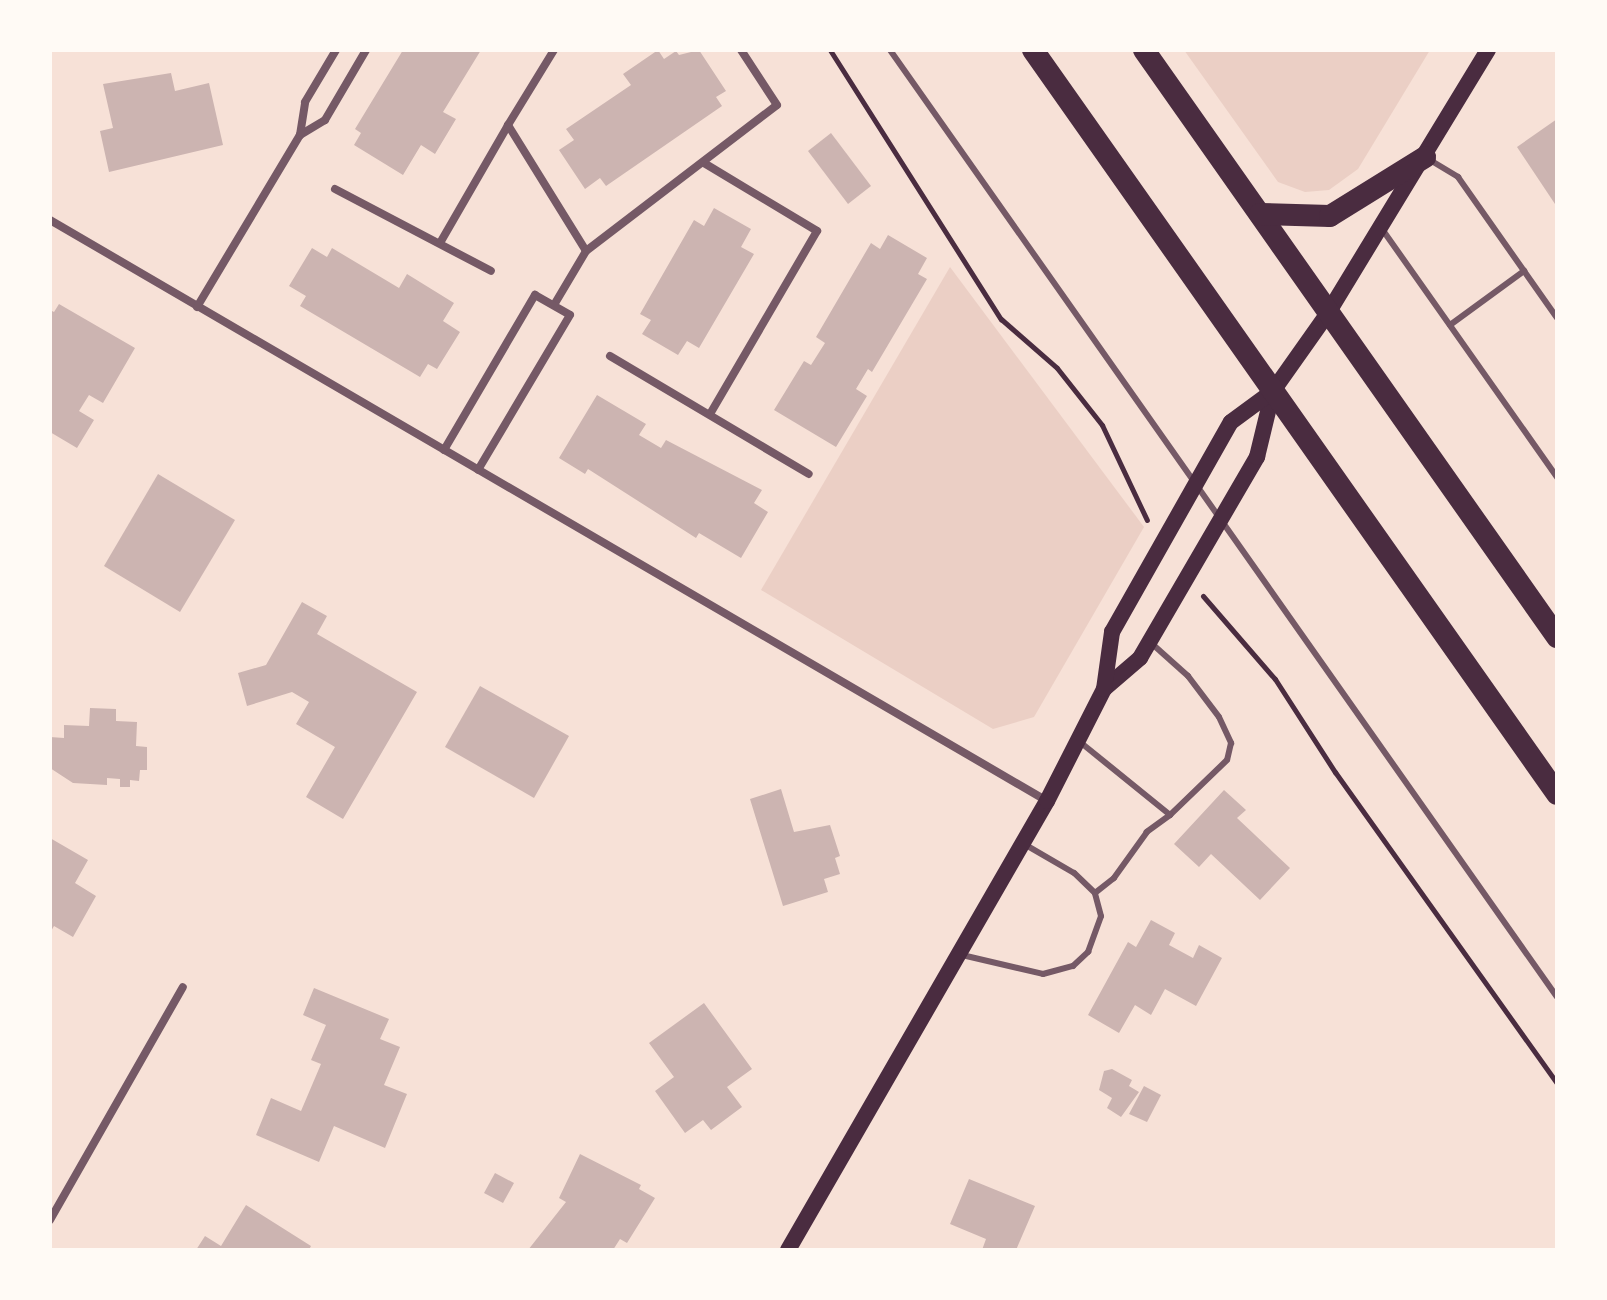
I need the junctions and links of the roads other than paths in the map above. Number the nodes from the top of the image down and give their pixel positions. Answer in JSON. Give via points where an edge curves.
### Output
{"nodes":[{"id":1,"x":336,"y":50,"type":"edge"},
{"id":2,"x":366,"y":50,"type":"edge"},
{"id":3,"x":554,"y":50,"type":"edge"},
{"id":4,"x":741,"y":50,"type":"edge"},
{"id":5,"x":890,"y":50,"type":"edge"},
{"id":6,"x":1033,"y":50,"type":"edge"},
{"id":7,"x":1144,"y":50,"type":"edge"},
{"id":8,"x":1488,"y":50,"type":"edge"},
{"id":9,"x":508,"y":125,"type":"junction"},
{"id":10,"x":300,"y":135,"type":"junction"},
{"id":11,"x":1425,"y":157,"type":"junction"},
{"id":12,"x":704,"y":163,"type":"junction"},
{"id":13,"x":335,"y":189,"type":"dead end"},
{"id":14,"x":1260,"y":214,"type":"junction"},
{"id":15,"x":50,"y":220,"type":"edge"},
{"id":16,"x":1382,"y":229,"type":"junction"},
{"id":17,"x":440,"y":243,"type":"junction"},
{"id":18,"x":586,"y":251,"type":"junction"},
{"id":19,"x":491,"y":271,"type":"dead end"},
{"id":20,"x":1524,"y":271,"type":"junction"},
{"id":21,"x":554,"y":305,"type":"junction"},
{"id":22,"x":197,"y":307,"type":"junction"},
{"id":23,"x":1328,"y":313,"type":"junction"},
{"id":24,"x":1557,"y":318,"type":"edge"},
{"id":25,"x":1450,"y":325,"type":"junction"},
{"id":26,"x":610,"y":356,"type":"dead end"},
{"id":27,"x":1273,"y":391,"type":"junction"},
{"id":28,"x":710,"y":414,"type":"junction"},
{"id":29,"x":444,"y":450,"type":"junction"},
{"id":30,"x":478,"y":470,"type":"junction"},
{"id":31,"x":809,"y":474,"type":"dead end"},
{"id":32,"x":1557,"y":477,"type":"edge"},
{"id":33,"x":1195,"y":488,"type":"junction"},
{"id":34,"x":1220,"y":523,"type":"junction"},
{"id":35,"x":1557,"y":637,"type":"edge"},
{"id":36,"x":1150,"y":642,"type":"junction"},
{"id":37,"x":1104,"y":689,"type":"junction"},
{"id":38,"x":1078,"y":740,"type":"junction"},
{"id":39,"x":1557,"y":794,"type":"edge"},
{"id":40,"x":1047,"y":801,"type":"junction"},
{"id":41,"x":1170,"y":815,"type":"junction"},
{"id":42,"x":1023,"y":843,"type":"junction"},
{"id":43,"x":1095,"y":893,"type":"junction"},
{"id":44,"x":958,"y":954,"type":"junction"},
{"id":45,"x":183,"y":987,"type":"dead end"},
{"id":46,"x":1557,"y":997,"type":"edge"},
{"id":47,"x":50,"y":1220,"type":"edge"},
{"id":48,"x":788,"y":1250,"type":"edge"}],
"edges":[{"from":1,"to":10,"type":"street","via":[[305,102]]},
{"from":2,"to":10,"type":"street","via":[[325,120]]},
{"from":3,"to":9,"type":"street"},
{"from":4,"to":12,"type":"street","via":[[777,105]]},
{"from":5,"to":33,"type":"lane"},
{"from":6,"to":27,"type":"highway"},
{"from":7,"to":14,"type":"highway"},
{"from":8,"to":11,"type":"main road"},
{"from":9,"to":17,"type":"street"},
{"from":9,"to":18,"type":"street"},
{"from":10,"to":22,"type":"street"},
{"from":11,"to":14,"type":"highway","via":[[1330,216]]},
{"from":11,"to":16,"type":"main road"},
{"from":11,"to":20,"type":"lane","via":[[1458,177]]},
{"from":12,"to":18,"type":"street"},
{"from":12,"to":28,"type":"street","via":[[817,231]]},
{"from":13,"to":17,"type":"street"},
{"from":14,"to":23,"type":"highway"},
{"from":15,"to":22,"type":"street"},
{"from":16,"to":23,"type":"main road"},
{"from":16,"to":25,"type":"lane"},
{"from":17,"to":19,"type":"street"},
{"from":18,"to":21,"type":"street"},
{"from":20,"to":24,"type":"lane"},
{"from":20,"to":25,"type":"lane"},
{"from":21,"to":29,"type":"street","via":[[535,295]]},
{"from":21,"to":30,"type":"street","via":[[570,315]]},
{"from":22,"to":29,"type":"street"},
{"from":23,"to":27,"type":"main road"},
{"from":23,"to":35,"type":"highway"},
{"from":25,"to":32,"type":"lane"},
{"from":26,"to":28,"type":"street"},
{"from":27,"to":33,"type":"main road","via":[[1231,422]]},
{"from":27,"to":34,"type":"main road","via":[[1257,457]]},
{"from":27,"to":39,"type":"highway"},
{"from":28,"to":31,"type":"street"},
{"from":29,"to":30,"type":"street"},
{"from":30,"to":40,"type":"street"},
{"from":33,"to":34,"type":"lane"},
{"from":33,"to":37,"type":"main road","via":[[1112,632]]},
{"from":34,"to":36,"type":"main road"},
{"from":34,"to":46,"type":"lane"},
{"from":36,"to":37,"type":"main road","via":[[1140,658]]},
{"from":36,"to":41,"type":"lane","via":[[1188,676],[1231,743],[1227,760]]},
{"from":37,"to":38,"type":"main road"},
{"from":38,"to":40,"type":"main road"},
{"from":38,"to":41,"type":"lane"},
{"from":40,"to":42,"type":"main road"},
{"from":41,"to":43,"type":"lane","via":[[1147,832],[1114,878]]},
{"from":42,"to":43,"type":"lane","via":[[1074,873]]},
{"from":42,"to":44,"type":"main road"},
{"from":43,"to":44,"type":"lane","via":[[1101,916],[1098,933],[1073,966],[1043,974]]},
{"from":44,"to":48,"type":"main road"},
{"from":45,"to":47,"type":"street"}]}
